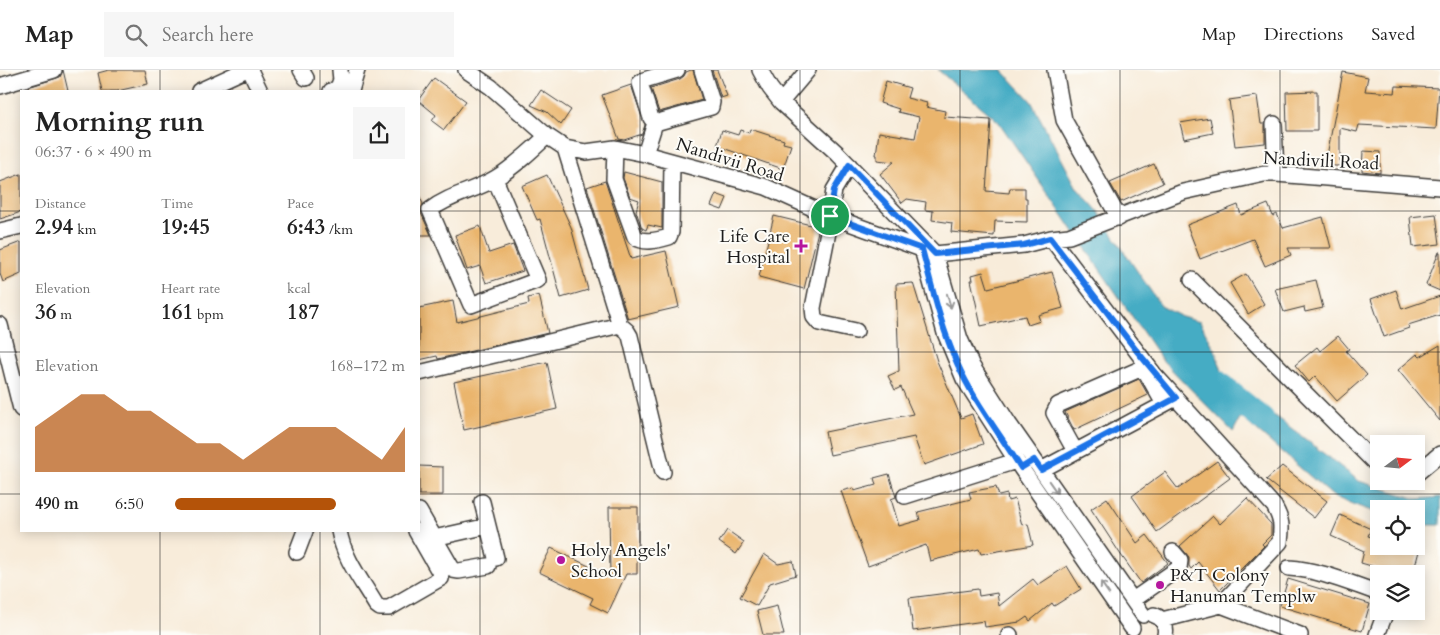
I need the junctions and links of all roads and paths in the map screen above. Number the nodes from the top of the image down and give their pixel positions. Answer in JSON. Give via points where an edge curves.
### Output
{"nodes":[{"id":1,"x":54,"y":70,"type":"edge"},
{"id":2,"x":245,"y":70,"type":"edge"},
{"id":3,"x":250,"y":70,"type":"edge"},
{"id":4,"x":340,"y":70,"type":"edge"},
{"id":5,"x":357,"y":70,"type":"edge"},
{"id":6,"x":466,"y":70,"type":"edge"},
{"id":7,"x":677,"y":70,"type":"edge"},
{"id":8,"x":702,"y":70,"type":"edge"},
{"id":9,"x":760,"y":70,"type":"edge"},
{"id":10,"x":808,"y":70,"type":"edge"},
{"id":11,"x":1055,"y":70,"type":"edge"},
{"id":12,"x":0,"y":86,"type":"edge"},
{"id":13,"x":201,"y":90,"type":"edge"},
{"id":14,"x":260,"y":90,"type":"edge"},
{"id":15,"x":333,"y":90,"type":"edge"},
{"id":16,"x":351,"y":90,"type":"edge"},
{"id":17,"x":780,"y":102,"type":"junction"},
{"id":18,"x":655,"y":123,"type":"junction"},
{"id":19,"x":1274,"y":124,"type":"dead end"},
{"id":20,"x":547,"y":136,"type":"junction"},
{"id":21,"x":564,"y":148,"type":"junction"},
{"id":22,"x":615,"y":148,"type":"junction"},
{"id":23,"x":645,"y":154,"type":"junction"},
{"id":24,"x":672,"y":162,"type":"junction"},
{"id":25,"x":849,"y":165,"type":"junction"},
{"id":26,"x":1276,"y":174,"type":"junction"},
{"id":27,"x":495,"y":179,"type":"junction"},
{"id":28,"x":1440,"y":187,"type":"edge"},
{"id":29,"x":830,"y":216,"type":"junction"},
{"id":30,"x":1118,"y":218,"type":"junction"},
{"id":31,"x":20,"y":226,"type":"edge"},
{"id":32,"x":0,"y":231,"type":"edge"},
{"id":33,"x":1050,"y":238,"type":"junction"},
{"id":34,"x":928,"y":251,"type":"junction"},
{"id":35,"x":1192,"y":280,"type":"dead end"},
{"id":36,"x":0,"y":325,"type":"edge"},
{"id":37,"x":620,"y":325,"type":"junction"},
{"id":38,"x":856,"y":330,"type":"dead end"},
{"id":39,"x":420,"y":373,"type":"edge"},
{"id":40,"x":1170,"y":401,"type":"junction"},
{"id":41,"x":20,"y":405,"type":"edge"},
{"id":42,"x":1075,"y":451,"type":"junction"},
{"id":43,"x":1440,"y":454,"type":"edge"},
{"id":44,"x":1370,"y":458,"type":"edge"},
{"id":45,"x":1028,"y":465,"type":"junction"},
{"id":46,"x":1425,"y":466,"type":"edge"},
{"id":47,"x":663,"y":472,"type":"dead end"},
{"id":48,"x":905,"y":496,"type":"dead end"},
{"id":49,"x":482,"y":502,"type":"dead end"},
{"id":50,"x":420,"y":516,"type":"edge"},
{"id":51,"x":488,"y":526,"type":"junction"},
{"id":52,"x":305,"y":532,"type":"edge"},
{"id":53,"x":339,"y":532,"type":"edge"},
{"id":54,"x":424,"y":537,"type":"edge"},
{"id":55,"x":297,"y":552,"type":"dead end"},
{"id":56,"x":1173,"y":552,"type":"dead end"},
{"id":57,"x":1289,"y":568,"type":"dead end"},
{"id":58,"x":1370,"y":590,"type":"edge"},
{"id":59,"x":1133,"y":600,"type":"junction"},
{"id":60,"x":1222,"y":605,"type":"junction"},
{"id":61,"x":1143,"y":615,"type":"junction"},
{"id":62,"x":1162,"y":620,"type":"junction"},
{"id":63,"x":1383,"y":620,"type":"edge"},
{"id":64,"x":1133,"y":632,"type":"edge"},
{"id":65,"x":1166,"y":635,"type":"edge"},
{"id":66,"x":1300,"y":635,"type":"edge"},
{"id":67,"x":1377,"y":635,"type":"edge"}],
"edges":[{"from":1,"to":12,"type":"street"},
{"from":2,"to":13,"type":"street"},
{"from":3,"to":14,"type":"street"},
{"from":4,"to":15,"type":"street","via":[[341,80]]},
{"from":5,"to":16,"type":"street"},
{"from":6,"to":20,"type":"street","name":"Nandivii Road","via":[[491,87]]},
{"from":7,"to":18,"type":"street","via":[[640,83]]},
{"from":8,"to":18,"type":"street","via":[[712,106]]},
{"from":9,"to":17,"type":"street"},
{"from":10,"to":17,"type":"street"},
{"from":11,"to":30,"type":"street","via":[[1064,120]]},
{"from":17,"to":25,"type":"street"},
{"from":18,"to":23,"type":"street"},
{"from":19,"to":26,"type":"street"},
{"from":20,"to":21,"type":"street","name":"Nandivii Road"},
{"from":20,"to":27,"type":"street"},
{"from":21,"to":22,"type":"street","name":"Nandivii Road","via":[[586,152]]},
{"from":21,"to":37,"type":"street"},
{"from":22,"to":23,"type":"street","name":"Nandivii Road"},
{"from":22,"to":24,"type":"street","via":[[614,179],[635,237],[643,241],[669,237],[671,232]]},
{"from":23,"to":24,"type":"street","name":"Nandivii Road"},
{"from":24,"to":29,"type":"street","name":"Nandivii Road","via":[[766,187]]},
{"from":25,"to":29,"type":"street","via":[[834,190]]},
{"from":25,"to":34,"type":"street"},
{"from":26,"to":28,"type":"street","name":"Nandivili Road"},
{"from":26,"to":30,"type":"street","name":"Nandivili Road","via":[[1183,192]]},
{"from":27,"to":27,"type":"street","via":[[430,210],[471,305],[538,280]]},
{"from":29,"to":34,"type":"street","name":"Nandivii Road"},
{"from":29,"to":38,"type":"street","via":[[814,317],[819,323]]},
{"from":30,"to":33,"type":"street","name":"Nandivii Road","via":[[1069,236]]},
{"from":31,"to":32,"type":"street"},
{"from":33,"to":34,"type":"street","name":"Nandivii Road","via":[[1024,245]]},
{"from":33,"to":40,"type":"street","via":[[1136,350]]},
{"from":34,"to":45,"type":"street","via":[[972,366]]},
{"from":35,"to":44,"type":"street"},
{"from":36,"to":41,"type":"street"},
{"from":37,"to":39,"type":"street"},
{"from":37,"to":47,"type":"street","via":[[630,336]]},
{"from":40,"to":42,"type":"street"},
{"from":40,"to":42,"type":"street","via":[[1140,369],[1058,405],[1054,414]]},
{"from":40,"to":60,"type":"street","via":[[1274,506],[1280,517],[1280,542]]},
{"from":42,"to":45,"type":"street"},
{"from":43,"to":46,"type":"street"},
{"from":45,"to":48,"type":"street"},
{"from":45,"to":59,"type":"street","one_way":true},
{"from":64,"to":45,"type":"street","one_way":true},
{"from":49,"to":51,"type":"street"},
{"from":50,"to":54,"type":"street"},
{"from":51,"to":54,"type":"street"},
{"from":51,"to":54,"type":"street","via":[[492,562],[455,571]]},
{"from":52,"to":55,"type":"street"},
{"from":53,"to":54,"type":"street","via":[[348,559],[376,605],[384,608],[441,578]]},
{"from":56,"to":59,"type":"street","via":[[1180,560],[1179,568]]},
{"from":57,"to":58,"type":"street"},
{"from":59,"to":61,"type":"street"},
{"from":60,"to":62,"type":"street"},
{"from":60,"to":66,"type":"street"},
{"from":61,"to":62,"type":"street","via":[[1153,614]]},
{"from":61,"to":64,"type":"street","via":[[1137,619]]},
{"from":62,"to":65,"type":"street"},
{"from":63,"to":67,"type":"street"}]}
